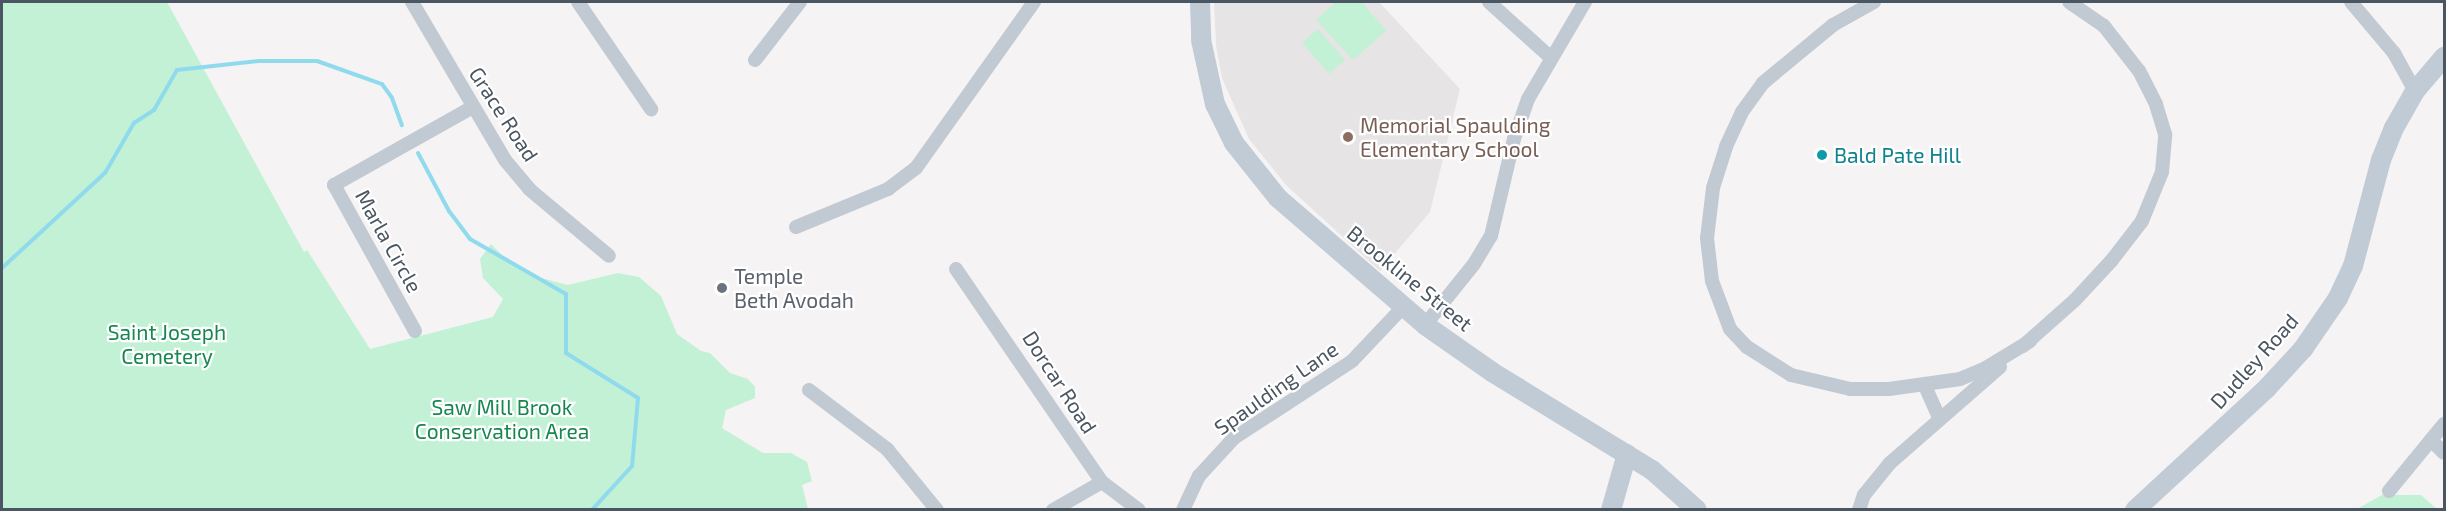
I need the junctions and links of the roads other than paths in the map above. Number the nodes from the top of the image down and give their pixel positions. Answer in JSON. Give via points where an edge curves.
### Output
{"nodes":[{"id":1,"x":412,"y":2,"type":"edge"},
{"id":2,"x":578,"y":2,"type":"edge"},
{"id":3,"x":800,"y":2,"type":"edge"},
{"id":4,"x":1034,"y":2,"type":"edge"},
{"id":5,"x":1200,"y":2,"type":"edge"},
{"id":6,"x":1489,"y":2,"type":"edge"},
{"id":7,"x":1585,"y":2,"type":"edge"},
{"id":8,"x":1874,"y":2,"type":"edge"},
{"id":9,"x":2068,"y":2,"type":"edge"},
{"id":10,"x":2351,"y":2,"type":"edge"},
{"id":11,"x":1550,"y":57,"type":"junction"},
{"id":12,"x":2445,"y":57,"type":"edge"},
{"id":13,"x":755,"y":60,"type":"dead end"},
{"id":14,"x":2415,"y":91,"type":"junction"},
{"id":15,"x":473,"y":106,"type":"junction"},
{"id":16,"x":651,"y":109,"type":"dead end"},
{"id":17,"x":796,"y":227,"type":"dead end"},
{"id":18,"x":609,"y":256,"type":"dead end"},
{"id":19,"x":956,"y":269,"type":"dead end"},
{"id":20,"x":1403,"y":308,"type":"junction"},
{"id":21,"x":1425,"y":325,"type":"junction"},
{"id":22,"x":415,"y":331,"type":"dead end"},
{"id":23,"x":2030,"y":341,"type":"junction"},
{"id":24,"x":1925,"y":386,"type":"junction"},
{"id":25,"x":808,"y":390,"type":"dead end"},
{"id":26,"x":1940,"y":419,"type":"junction"},
{"id":27,"x":2445,"y":424,"type":"edge"},
{"id":28,"x":2431,"y":440,"type":"junction"},
{"id":29,"x":2445,"y":453,"type":"edge"},
{"id":30,"x":1628,"y":454,"type":"junction"},
{"id":31,"x":1102,"y":482,"type":"junction"},
{"id":32,"x":2389,"y":491,"type":"dead end"},
{"id":33,"x":937,"y":510,"type":"edge"},
{"id":34,"x":1053,"y":510,"type":"edge"},
{"id":35,"x":1139,"y":510,"type":"edge"},
{"id":36,"x":1183,"y":510,"type":"edge"},
{"id":37,"x":1611,"y":510,"type":"edge"},
{"id":38,"x":1697,"y":510,"type":"edge"},
{"id":39,"x":1858,"y":510,"type":"edge"},
{"id":40,"x":2135,"y":510,"type":"edge"}],
"edges":[{"from":1,"to":15,"type":"street","name":"Grace Road"},
{"from":2,"to":16,"type":"street"},
{"from":3,"to":13,"type":"street"},
{"from":4,"to":17,"type":"street","via":[[916,168],[888,189]]},
{"from":5,"to":20,"type":"main road","name":"Brookline Street","via":[[1208,79],[1234,143],[1278,198]]},
{"from":6,"to":11,"type":"street"},
{"from":7,"to":11,"type":"street"},
{"from":8,"to":24,"type":"street","via":[[1833,25],[1797,52],[1764,83],[1742,112],[1713,188],[1707,238],[1712,281],[1731,329],[1747,347],[1791,375],[1850,389]]},
{"from":9,"to":23,"type":"street","via":[[2104,26],[2139,71],[2156,104],[2165,134],[2162,172],[2142,221],[2112,260]]},
{"from":10,"to":14,"type":"street","via":[[2394,53]]},
{"from":11,"to":21,"type":"street","via":[[1528,99],[1514,139],[1491,236],[1474,264]]},
{"from":12,"to":14,"type":"main road","name":"Dudley Road"},
{"from":14,"to":40,"type":"main road","name":"Dudley Road","via":[[2381,160],[2353,266],[2338,298],[2303,349],[2267,388]]},
{"from":15,"to":18,"type":"street","name":"Grace Road","via":[[505,160],[529,189]]},
{"from":15,"to":22,"type":"street","name":"Marla Circle","via":[[334,185]]},
{"from":19,"to":31,"type":"street","name":"Dorcar Road"},
{"from":20,"to":21,"type":"main road","name":"Brookline Street"},
{"from":20,"to":36,"type":"street","name":"Spaulding Lane","via":[[1352,361],[1234,438],[1199,476]]},
{"from":21,"to":30,"type":"main road","name":"Brookline Street","via":[[1492,372]]},
{"from":23,"to":24,"type":"street","via":[[1984,369]]},
{"from":23,"to":26,"type":"street"},
{"from":24,"to":26,"type":"street"},
{"from":25,"to":33,"type":"street","via":[[887,449]]},
{"from":26,"to":39,"type":"street","via":[[1875,479]]},
{"from":27,"to":28,"type":"street"},
{"from":28,"to":29,"type":"street"},
{"from":28,"to":32,"type":"street"},
{"from":30,"to":37,"type":"main road"},
{"from":30,"to":38,"type":"main road","name":"Brookline Street"},
{"from":31,"to":34,"type":"street"},
{"from":31,"to":35,"type":"street","name":"Dorcar Road"}]}
